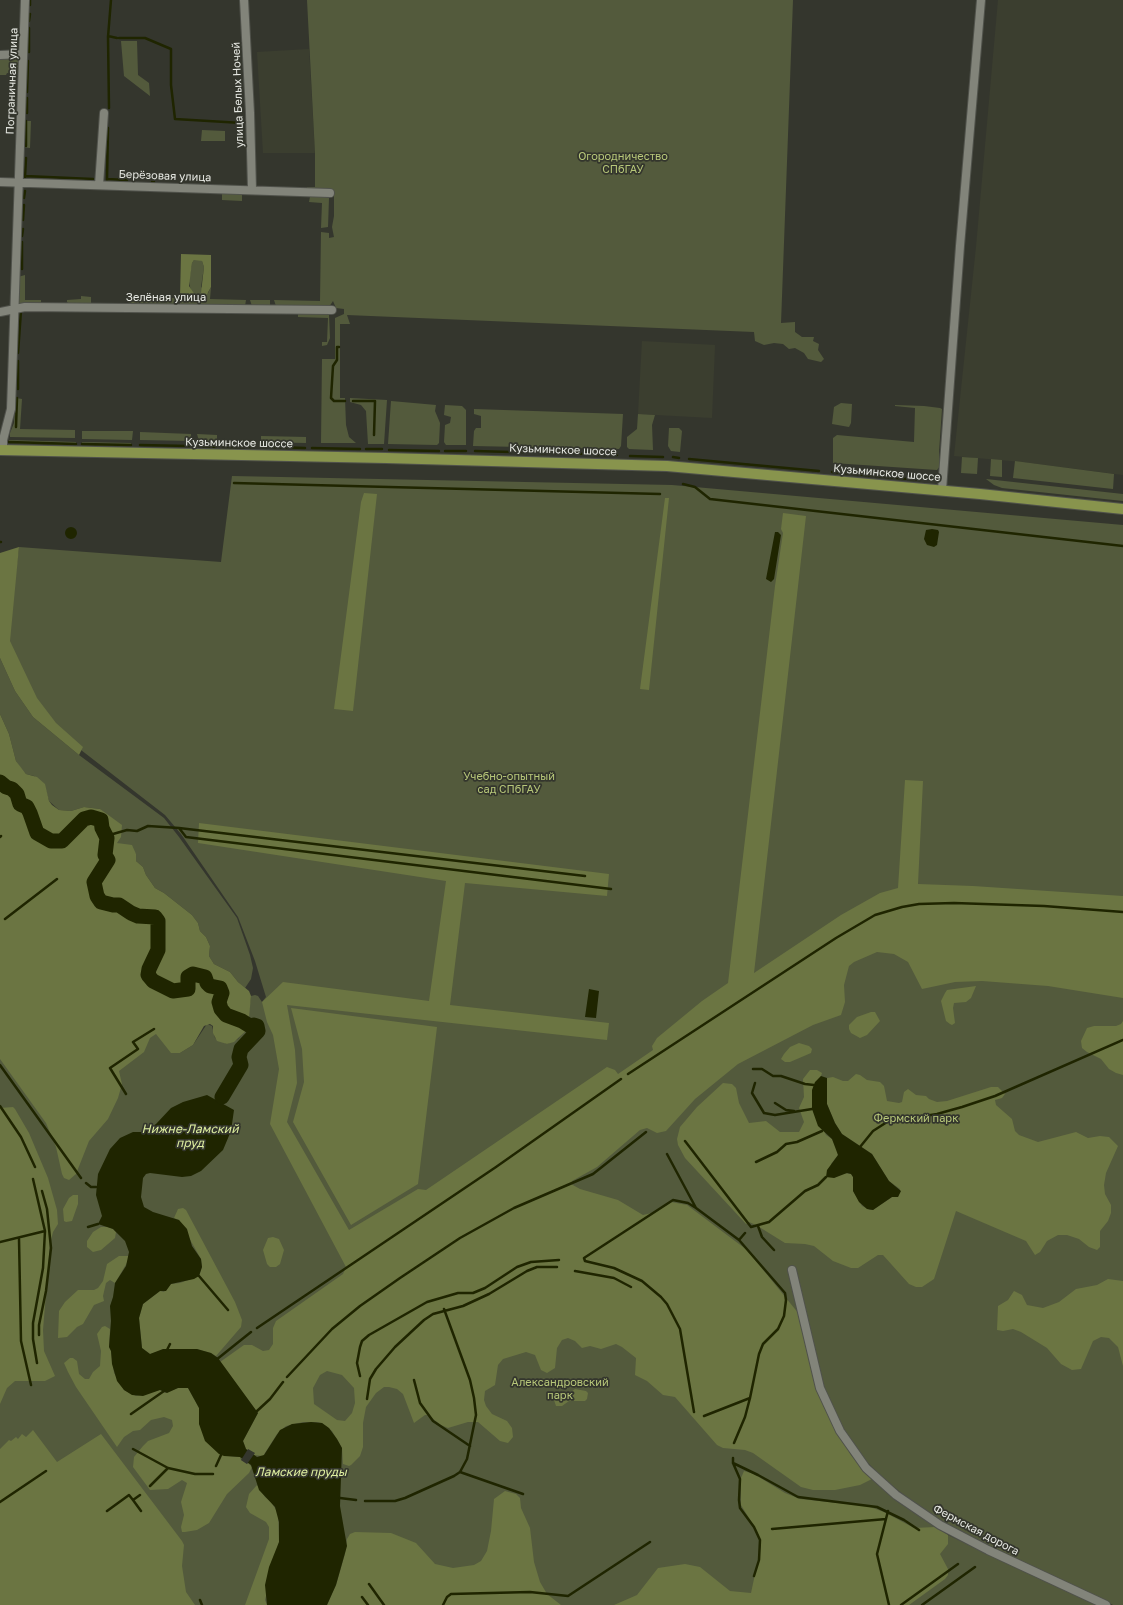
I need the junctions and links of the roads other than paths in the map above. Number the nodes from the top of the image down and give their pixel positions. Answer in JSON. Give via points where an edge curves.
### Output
{"nodes":[{"id":1,"x":25,"y":0,"type":"edge"},
{"id":2,"x":244,"y":0,"type":"edge"},
{"id":3,"x":982,"y":0,"type":"edge"},
{"id":4,"x":0,"y":54,"type":"edge"},
{"id":5,"x":23,"y":54,"type":"junction"},
{"id":6,"x":104,"y":113,"type":"dead end"},
{"id":7,"x":0,"y":182,"type":"edge"},
{"id":8,"x":19,"y":183,"type":"junction"},
{"id":9,"x":99,"y":185,"type":"junction"},
{"id":10,"x":252,"y":190,"type":"junction"},
{"id":11,"x":330,"y":193,"type":"dead end"},
{"id":12,"x":14,"y":308,"type":"junction"},
{"id":13,"x":332,"y":310,"type":"dead end"},
{"id":14,"x":0,"y":312,"type":"edge"},
{"id":15,"x":1,"y":450,"type":"edge"},
{"id":16,"x":942,"y":490,"type":"junction"},
{"id":17,"x":1123,"y":509,"type":"edge"},
{"id":18,"x":792,"y":1270,"type":"dead end"},
{"id":19,"x":1106,"y":1605,"type":"edge"}],
"edges":[{"from":1,"to":5,"type":"street","name":"Пограничная улица"},
{"from":2,"to":10,"type":"street","name":"улица Белых Ночей"},
{"from":3,"to":16,"type":"street"},
{"from":4,"to":5,"type":"street"},
{"from":5,"to":8,"type":"street","name":"Пограничная улица"},
{"from":6,"to":9,"type":"street"},
{"from":7,"to":8,"type":"street","name":"Берёзовая улица"},
{"from":8,"to":9,"type":"street","name":"Берёзовая улица"},
{"from":8,"to":12,"type":"street","name":"Пограничная улица"},
{"from":9,"to":10,"type":"street","name":"Берёзовая улица"},
{"from":10,"to":11,"type":"street","name":"Берёзовая улица"},
{"from":12,"to":13,"type":"street","name":"Зелёная улица"},
{"from":12,"to":14,"type":"street","name":"Зелёная улица"},
{"from":12,"to":15,"type":"street","name":"Пограничная улица","via":[[11,409]]},
{"from":15,"to":16,"type":"main road","name":"Кузьминское шоссе","via":[[680,466]]},
{"from":16,"to":17,"type":"main road","name":"Кузьминское шоссе"},
{"from":18,"to":19,"type":"street","name":"Фермская дорога","via":[[820,1388],[840,1431],[866,1468],[896,1495],[940,1525]]}]}
